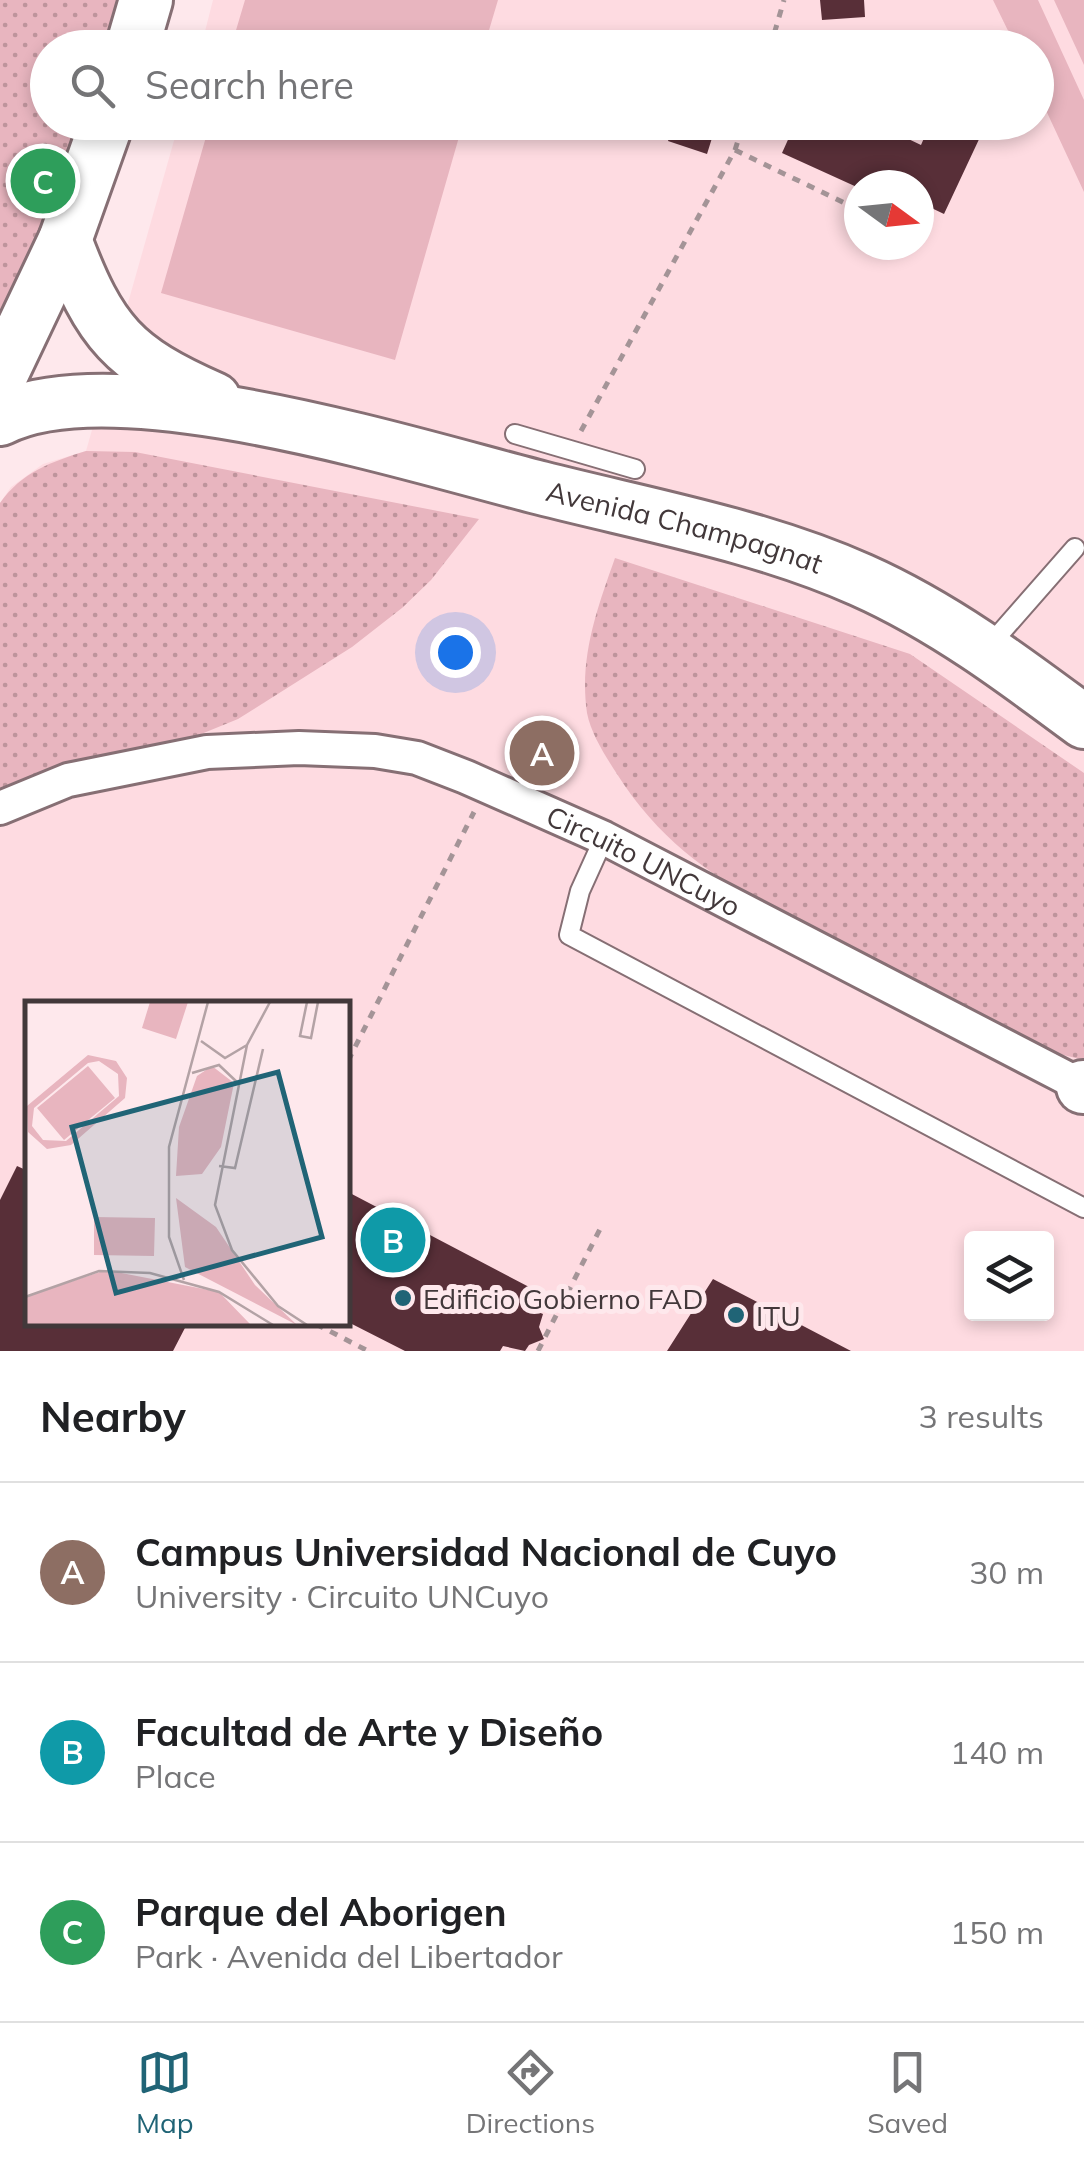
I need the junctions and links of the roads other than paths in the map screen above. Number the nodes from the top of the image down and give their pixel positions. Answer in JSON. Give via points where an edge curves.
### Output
{"nodes":[{"id":1,"x":146,"y":0,"type":"edge"},
{"id":2,"x":137,"y":30,"type":"edge"},
{"id":3,"x":101,"y":140,"type":"edge"},
{"id":4,"x":66,"y":240,"type":"junction"},
{"id":5,"x":0,"y":377,"type":"edge"},
{"id":6,"x":252,"y":416,"type":"junction"},
{"id":7,"x":0,"y":419,"type":"edge"},
{"id":8,"x":515,"y":434,"type":"dead end"},
{"id":9,"x":635,"y":469,"type":"dead end"},
{"id":10,"x":1075,"y":548,"type":"dead end"},
{"id":11,"x":986,"y":650,"type":"junction"},
{"id":12,"x":1084,"y":722,"type":"edge"},
{"id":13,"x":0,"y":808,"type":"edge"},
{"id":14,"x":604,"y":838,"type":"junction"},
{"id":15,"x":1084,"y":1087,"type":"edge"},
{"id":16,"x":1084,"y":1208,"type":"edge"}],
"edges":[{"from":1,"to":2,"type":"main road"},
{"from":3,"to":4,"type":"main road"},
{"from":4,"to":5,"type":"main road"},
{"from":4,"to":6,"type":"main road","name":"Avenida Champagnat","via":[[98,312],[130,352],[163,376]]},
{"from":6,"to":7,"type":"main road","name":"Avenida Champagnat","via":[[113,400],[17,410]]},
{"from":6,"to":11,"type":"main road","name":"Avenida Champagnat","via":[[806,559],[899,597]]},
{"from":8,"to":9,"type":"lane"},
{"from":10,"to":11,"type":"lane"},
{"from":11,"to":12,"type":"main road","name":"Avenida Champagnat"},
{"from":13,"to":14,"type":"street","name":"Circuito UNCuyo","via":[[68,780],[206,752],[375,751],[417,758]]},
{"from":14,"to":15,"type":"street","name":"Circuito UNCuyo"},
{"from":14,"to":16,"type":"lane","via":[[568,934]]}]}
